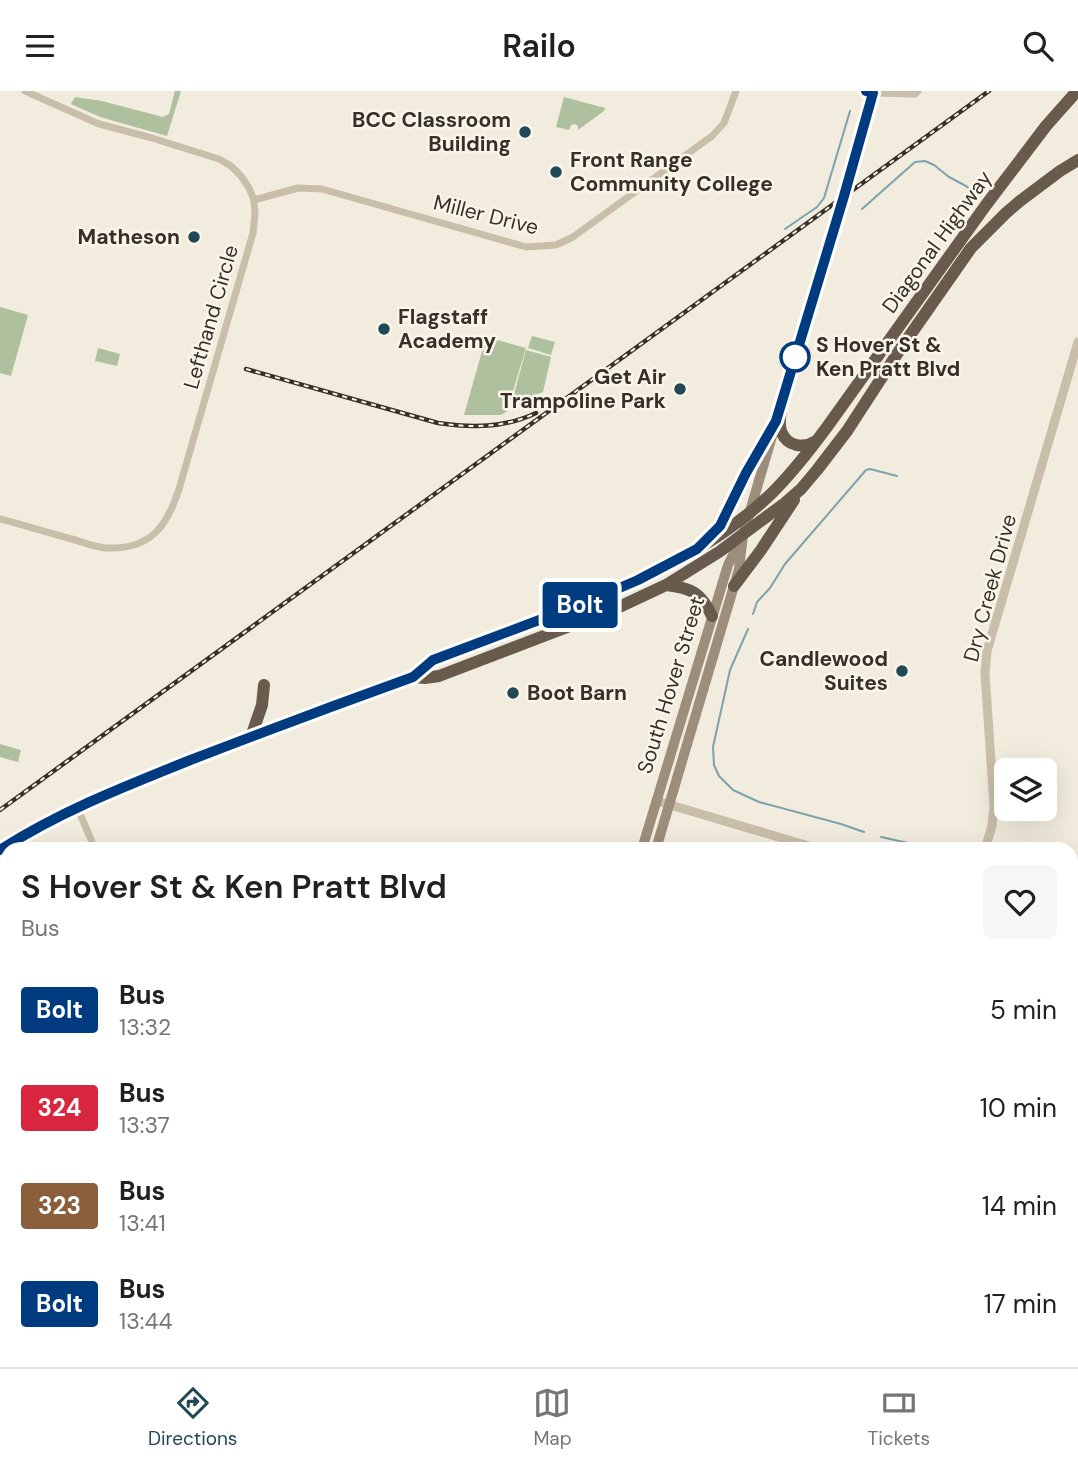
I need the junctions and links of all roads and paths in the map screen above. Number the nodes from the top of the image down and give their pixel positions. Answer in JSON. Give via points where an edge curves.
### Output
{"nodes":[{"id":1,"x":25,"y":91,"type":"edge"},
{"id":2,"x":736,"y":91,"type":"edge"},
{"id":3,"x":918,"y":91,"type":"edge"},
{"id":4,"x":1077,"y":91,"type":"edge"},
{"id":5,"x":871,"y":92,"type":"edge"},
{"id":6,"x":1078,"y":160,"type":"edge"},
{"id":7,"x":254,"y":200,"type":"junction"},
{"id":8,"x":1078,"y":342,"type":"edge"},
{"id":9,"x":782,"y":402,"type":"junction"},
{"id":10,"x":776,"y":421,"type":"junction"},
{"id":11,"x":819,"y":438,"type":"junction"},
{"id":12,"x":801,"y":489,"type":"junction"},
{"id":13,"x":750,"y":512,"type":"junction"},
{"id":14,"x":0,"y":519,"type":"edge"},
{"id":15,"x":743,"y":535,"type":"junction"},
{"id":16,"x":697,"y":549,"type":"junction"},
{"id":17,"x":666,"y":585,"type":"junction"},
{"id":18,"x":734,"y":586,"type":"junction"},
{"id":19,"x":712,"y":616,"type":"junction"},
{"id":20,"x":413,"y":677,"type":"junction"},
{"id":21,"x":264,"y":685,"type":"dead end"},
{"id":22,"x":251,"y":737,"type":"junction"},
{"id":23,"x":657,"y":801,"type":"junction"},
{"id":24,"x":669,"y":805,"type":"junction"},
{"id":25,"x":77,"y":807,"type":"junction"},
{"id":26,"x":13,"y":842,"type":"edge"},
{"id":27,"x":92,"y":842,"type":"edge"},
{"id":28,"x":644,"y":842,"type":"edge"},
{"id":29,"x":658,"y":842,"type":"edge"},
{"id":30,"x":795,"y":842,"type":"edge"},
{"id":31,"x":987,"y":842,"type":"edge"}],
"edges":[{"from":1,"to":7,"type":"street","via":[[99,124],[219,159],[242,176]]},
{"from":2,"to":7,"type":"street","name":"Miller Drive","via":[[724,123],[712,136],[556,245],[526,247],[322,189],[298,188]]},
{"from":3,"to":5,"type":"street"},
{"from":4,"to":11,"type":"highway","name":"Diagonal Highway","via":[[986,205]]},
{"from":5,"to":9,"type":"main road","name":"South Hover Street"},
{"from":6,"to":12,"type":"highway","name":"Diagonal Highway","via":[[1020,201],[971,248],[847,431]]},
{"from":7,"to":14,"type":"street","name":"Lefthand Circle","via":[[253,233],[167,521],[139,543],[104,548]]},
{"from":8,"to":31,"type":"street","name":"Dry Creek Drive","via":[[987,650],[995,806]]},
{"from":9,"to":10,"type":"main road","name":"South Hover Street"},
{"from":9,"to":11,"type":"highway","via":[[779,422],[787,440],[805,446]]},
{"from":10,"to":13,"type":"main road","name":"South Hover Street"},
{"from":10,"to":16,"type":"highway","via":[[720,526]]},
{"from":11,"to":13,"type":"highway","name":"Diagonal Highway"},
{"from":12,"to":15,"type":"highway","name":"Diagonal Highway"},
{"from":12,"to":18,"type":"highway"},
{"from":13,"to":15,"type":"main road","name":"South Hover Street"},
{"from":13,"to":16,"type":"highway","name":"Diagonal Highway"},
{"from":15,"to":17,"type":"highway","name":"Diagonal Highway"},
{"from":15,"to":18,"type":"main road","name":"South Hover Street"},
{"from":15,"to":19,"type":"main road","name":"South Hover Street"},
{"from":16,"to":20,"type":"highway","via":[[616,590],[433,660]]},
{"from":17,"to":19,"type":"highway","via":[[698,595]]},
{"from":17,"to":20,"type":"highway","name":"Diagonal Highway","via":[[439,676]]},
{"from":18,"to":24,"type":"main road","name":"South Hover Street"},
{"from":19,"to":23,"type":"main road","name":"South Hover Street"},
{"from":20,"to":22,"type":"highway"},
{"from":21,"to":22,"type":"highway"},
{"from":22,"to":25,"type":"highway"},
{"from":23,"to":24,"type":"street"},
{"from":23,"to":28,"type":"main road","name":"South Hover Street"},
{"from":24,"to":29,"type":"main road","name":"South Hover Street"},
{"from":24,"to":30,"type":"street"},
{"from":25,"to":26,"type":"highway"},
{"from":25,"to":27,"type":"street"}]}
